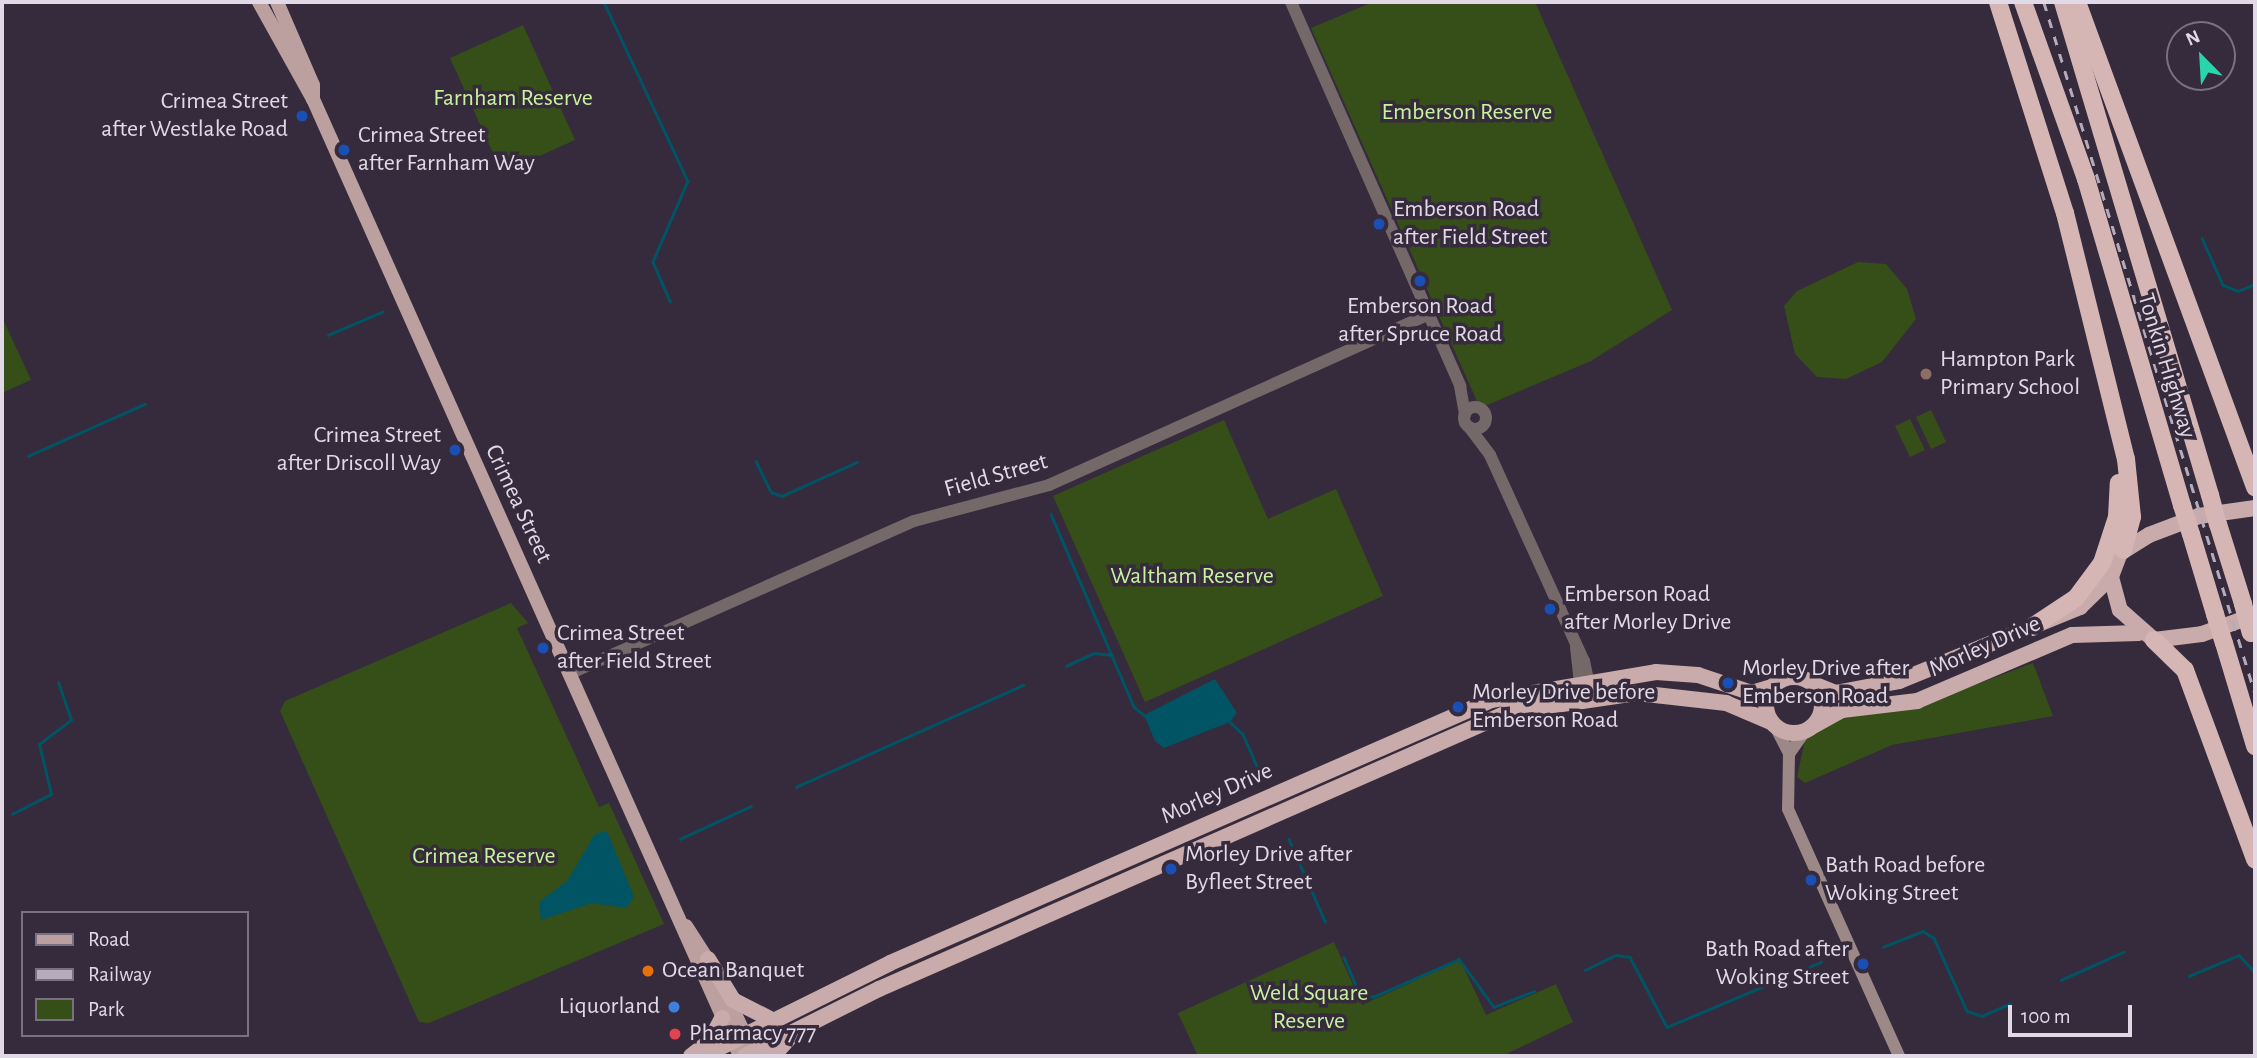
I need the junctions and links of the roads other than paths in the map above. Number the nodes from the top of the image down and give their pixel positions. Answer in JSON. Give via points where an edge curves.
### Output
{"nodes":[{"id":1,"x":259,"y":2,"type":"edge"},
{"id":2,"x":277,"y":2,"type":"edge"},
{"id":3,"x":1291,"y":2,"type":"edge"},
{"id":4,"x":1998,"y":2,"type":"edge"},
{"id":5,"x":2023,"y":2,"type":"edge"},
{"id":6,"x":2063,"y":2,"type":"edge"},
{"id":7,"x":2077,"y":2,"type":"edge"},
{"id":8,"x":313,"y":99,"type":"junction"},
{"id":9,"x":1429,"y":314,"type":"junction"},
{"id":10,"x":1460,"y":386,"type":"junction"},
{"id":11,"x":1478,"y":408,"type":"junction"},
{"id":12,"x":1467,"y":421,"type":"junction"},
{"id":13,"x":1485,"y":423,"type":"junction"},
{"id":14,"x":2118,"y":433,"type":"junction"},
{"id":15,"x":1490,"y":455,"type":"junction"},
{"id":16,"x":2255,"y":487,"type":"edge"},
{"id":17,"x":2255,"y":508,"type":"edge"},
{"id":18,"x":2123,"y":550,"type":"junction"},
{"id":19,"x":2111,"y":577,"type":"junction"},
{"id":20,"x":2249,"y":609,"type":"edge"},
{"id":21,"x":2032,"y":627,"type":"junction"},
{"id":22,"x":2146,"y":637,"type":"junction"},
{"id":23,"x":2253,"y":638,"type":"edge"},
{"id":24,"x":571,"y":673,"type":"junction"},
{"id":25,"x":1584,"y":681,"type":"junction"},
{"id":26,"x":1813,"y":684,"type":"junction"},
{"id":27,"x":1772,"y":687,"type":"junction"},
{"id":28,"x":1586,"y":698,"type":"junction"},
{"id":29,"x":1773,"y":724,"type":"junction"},
{"id":30,"x":1809,"y":728,"type":"junction"},
{"id":31,"x":2255,"y":746,"type":"edge"},
{"id":32,"x":1789,"y":754,"type":"junction"},
{"id":33,"x":2255,"y":859,"type":"edge"},
{"id":34,"x":686,"y":926,"type":"junction"},
{"id":35,"x":708,"y":959,"type":"junction"},
{"id":36,"x":722,"y":1018,"type":"junction"},
{"id":37,"x":772,"y":1020,"type":"junction"},
{"id":38,"x":797,"y":1029,"type":"junction"},
{"id":39,"x":745,"y":1049,"type":"edge"},
{"id":40,"x":691,"y":1056,"type":"edge"},
{"id":41,"x":703,"y":1056,"type":"edge"},
{"id":42,"x":773,"y":1056,"type":"edge"},
{"id":43,"x":1899,"y":1056,"type":"edge"}],
"edges":[{"from":1,"to":8,"type":"main road","name":"Crimea Street"},
{"from":2,"to":8,"type":"main road","name":"Crimea Street"},
{"from":3,"to":9,"type":"street"},
{"from":4,"to":14,"type":"highway","via":[[2065,213]]},
{"from":5,"to":31,"type":"highway","name":"Tonkin Highway","bridge":true,"via":[[2086,179]]},
{"from":6,"to":20,"type":"highway","name":"Tonkin Highway","bridge":true,"via":[[2218,524]]},
{"from":7,"to":16,"type":"highway","via":[[2117,95]]},
{"from":8,"to":24,"type":"main road","name":"Crimea Street"},
{"from":9,"to":10,"type":"street"},
{"from":9,"to":24,"type":"street","name":"Field Street","via":[[1049,485],[914,520]]},
{"from":10,"to":11,"type":"street"},
{"from":10,"to":12,"type":"street"},
{"from":11,"to":12,"type":"street"},
{"from":11,"to":13,"type":"street"},
{"from":12,"to":13,"type":"street"},
{"from":12,"to":15,"type":"street"},
{"from":13,"to":15,"type":"street"},
{"from":14,"to":18,"type":"highway","via":[[2132,517]]},
{"from":14,"to":21,"type":"highway","via":[[2120,504],[2102,563],[2076,598]]},
{"from":15,"to":25,"type":"street","via":[[1576,647]]},
{"from":17,"to":18,"type":"highway","via":[[2190,518]]},
{"from":18,"to":19,"type":"highway","name":"Morley Drive"},
{"from":19,"to":21,"type":"highway","name":"Morley Drive","via":[[2087,603]]},
{"from":19,"to":22,"type":"highway","via":[[2120,610]]},
{"from":20,"to":22,"type":"highway","name":"Morley Drive","via":[[2202,634]]},
{"from":20,"to":23,"type":"highway","name":"Tonkin Highway","bridge":true},
{"from":21,"to":26,"type":"highway","name":"Morley Drive","via":[[1882,686],[1835,693]]},
{"from":22,"to":30,"type":"highway","name":"Morley Drive","via":[[2071,635],[1917,701],[1842,710]]},
{"from":22,"to":33,"type":"highway","via":[[2185,670]]},
{"from":24,"to":34,"type":"main road","name":"Crimea Street"},
{"from":25,"to":27,"type":"highway","name":"Morley Drive","via":[[1676,672],[1752,693]]},
{"from":25,"to":28,"type":"street"},
{"from":25,"to":37,"type":"highway","name":"Morley Drive","via":[[1458,713]]},
{"from":26,"to":27,"type":"highway","via":[[1796,677]]},
{"from":26,"to":30,"type":"highway","via":[[1821,709]]},
{"from":27,"to":29,"type":"highway","via":[[1765,704]]},
{"from":28,"to":29,"type":"highway","name":"Morley Drive","via":[[1662,694],[1741,706]]},
{"from":28,"to":38,"type":"highway","name":"Morley Drive","via":[[1464,728]]},
{"from":29,"to":30,"type":"highway"},
{"from":29,"to":32,"type":"main road"},
{"from":30,"to":32,"type":"main road"},
{"from":32,"to":43,"type":"main road","via":[[1788,809]]},
{"from":34,"to":35,"type":"main road","name":"Crimea Street"},
{"from":34,"to":36,"type":"main road","name":"Crimea Street"},
{"from":35,"to":37,"type":"highway","via":[[733,1000]]},
{"from":35,"to":39,"type":"main road","name":"Crimea Street"},
{"from":36,"to":39,"type":"main road","name":"Crimea Street"},
{"from":36,"to":40,"type":"highway","via":[[710,1041]]},
{"from":37,"to":39,"type":"highway","name":"Morley Drive"},
{"from":38,"to":39,"type":"highway","name":"Morley Drive"},
{"from":38,"to":42,"type":"highway"},
{"from":39,"to":41,"type":"highway","name":"Morley Drive"}]}
